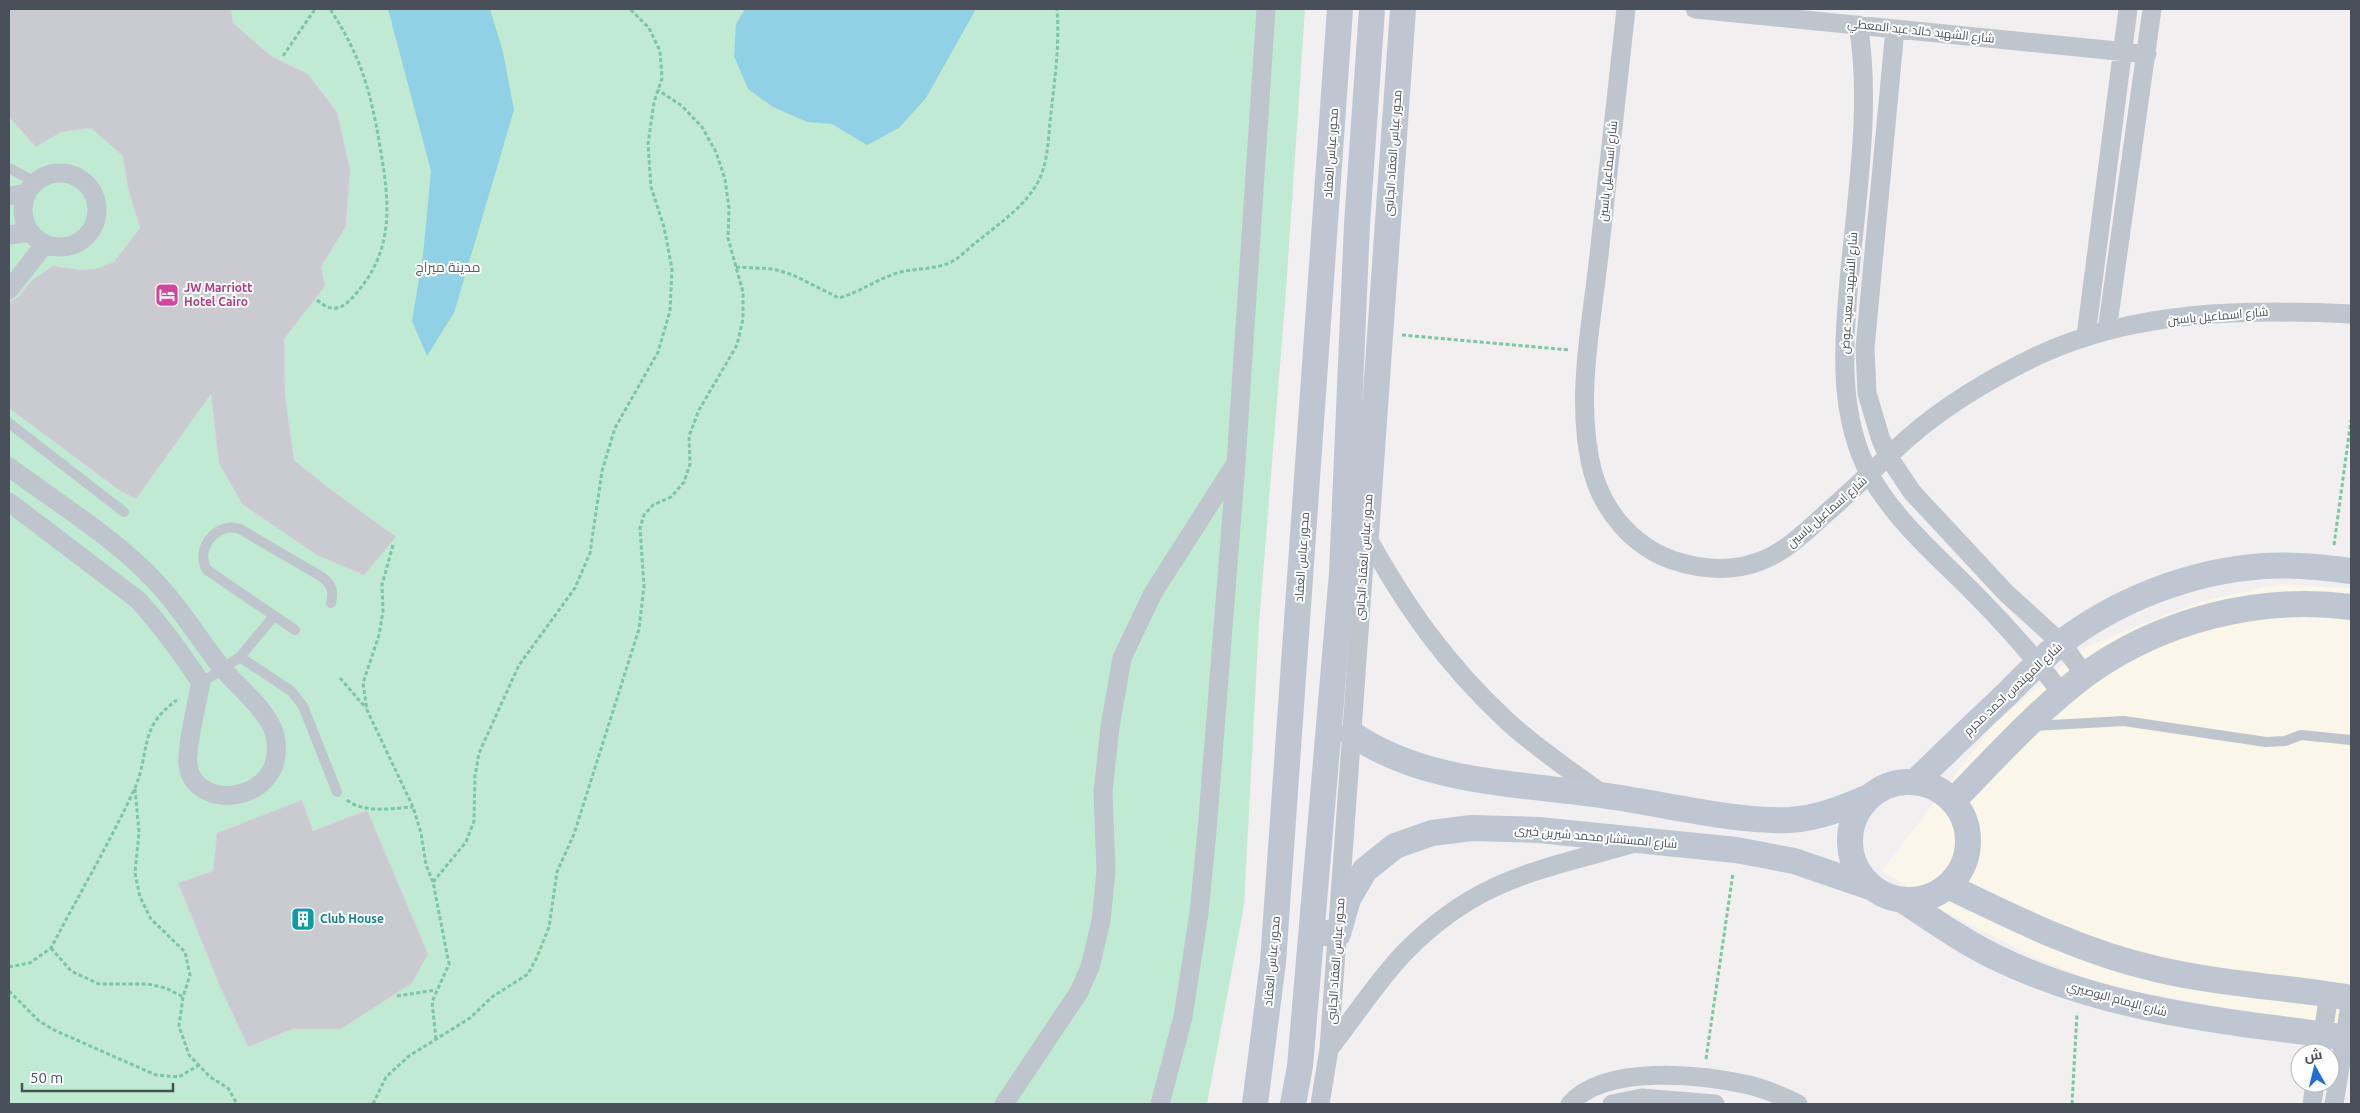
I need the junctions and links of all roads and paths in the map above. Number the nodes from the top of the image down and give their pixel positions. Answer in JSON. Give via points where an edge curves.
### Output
{"nodes":[{"id":1,"x":315,"y":9,"type":"edge"},
{"id":2,"x":330,"y":9,"type":"edge"},
{"id":3,"x":630,"y":9,"type":"edge"},
{"id":4,"x":1057,"y":9,"type":"edge"},
{"id":5,"x":1266,"y":9,"type":"edge"},
{"id":6,"x":1340,"y":9,"type":"edge"},
{"id":7,"x":1372,"y":9,"type":"edge"},
{"id":8,"x":1402,"y":9,"type":"edge"},
{"id":9,"x":1626,"y":9,"type":"edge"},
{"id":10,"x":1695,"y":9,"type":"edge"},
{"id":11,"x":2128,"y":9,"type":"edge"},
{"id":12,"x":2152,"y":9,"type":"edge"},
{"id":13,"x":1858,"y":25,"type":"junction"},
{"id":14,"x":1895,"y":29,"type":"junction"},
{"id":15,"x":2122,"y":52,"type":"junction"},
{"id":16,"x":2147,"y":54,"type":"junction"},
{"id":17,"x":283,"y":56,"type":"dead end"},
{"id":18,"x":658,"y":90,"type":"junction"},
{"id":19,"x":1364,"y":126,"type":"junction"},
{"id":20,"x":1331,"y":142,"type":"junction"},
{"id":21,"x":9,"y":168,"type":"edge"},
{"id":22,"x":24,"y":190,"type":"edge"},
{"id":23,"x":2103,"y":200,"type":"junction"},
{"id":24,"x":2126,"y":203,"type":"junction"},
{"id":25,"x":1327,"y":215,"type":"junction"},
{"id":26,"x":1357,"y":224,"type":"junction"},
{"id":27,"x":30,"y":232,"type":"junction"},
{"id":28,"x":9,"y":235,"type":"edge"},
{"id":29,"x":45,"y":244,"type":"junction"},
{"id":30,"x":736,"y":267,"type":"junction"},
{"id":31,"x":9,"y":290,"type":"edge"},
{"id":32,"x":317,"y":300,"type":"dead end"},
{"id":33,"x":2351,"y":314,"type":"edge"},
{"id":34,"x":2107,"y":330,"type":"junction"},
{"id":35,"x":1380,"y":333,"type":"junction"},
{"id":36,"x":2086,"y":336,"type":"junction"},
{"id":37,"x":1588,"y":352,"type":"junction"},
{"id":38,"x":2351,"y":420,"type":"edge"},
{"id":39,"x":9,"y":423,"type":"edge"},
{"id":40,"x":1888,"y":456,"type":"junction"},
{"id":41,"x":1236,"y":463,"type":"junction"},
{"id":42,"x":9,"y":467,"type":"edge"},
{"id":43,"x":1870,"y":474,"type":"junction"},
{"id":44,"x":9,"y":502,"type":"edge"},
{"id":45,"x":124,"y":512,"type":"dead end"},
{"id":46,"x":1366,"y":535,"type":"junction"},
{"id":47,"x":393,"y":545,"type":"dead end"},
{"id":48,"x":2341,"y":569,"type":"edge"},
{"id":49,"x":331,"y":603,"type":"dead end"},
{"id":50,"x":2351,"y":607,"type":"edge"},
{"id":51,"x":274,"y":616,"type":"junction"},
{"id":52,"x":295,"y":630,"type":"dead end"},
{"id":53,"x":1348,"y":631,"type":"junction"},
{"id":54,"x":2061,"y":643,"type":"junction"},
{"id":55,"x":240,"y":657,"type":"junction"},
{"id":56,"x":2039,"y":663,"type":"junction"},
{"id":57,"x":223,"y":668,"type":"junction"},
{"id":58,"x":2085,"y":675,"type":"junction"},
{"id":59,"x":340,"y":678,"type":"dead end"},
{"id":60,"x":201,"y":683,"type":"junction"},
{"id":61,"x":2062,"y":695,"type":"junction"},
{"id":62,"x":367,"y":710,"type":"junction"},
{"id":63,"x":2026,"y":727,"type":"junction"},
{"id":64,"x":1352,"y":734,"type":"junction"},
{"id":65,"x":2351,"y":740,"type":"edge"},
{"id":66,"x":1915,"y":782,"type":"junction"},
{"id":67,"x":135,"y":788,"type":"junction"},
{"id":68,"x":337,"y":792,"type":"joint"},
{"id":69,"x":1603,"y":795,"type":"junction"},
{"id":70,"x":1869,"y":797,"type":"junction"},
{"id":71,"x":1954,"y":801,"type":"junction"},
{"id":72,"x":413,"y":807,"type":"junction"},
{"id":73,"x":1645,"y":840,"type":"junction"},
{"id":74,"x":1736,"y":850,"type":"junction"},
{"id":75,"x":433,"y":882,"type":"junction"},
{"id":76,"x":1948,"y":886,"type":"junction"},
{"id":77,"x":1873,"y":888,"type":"junction"},
{"id":78,"x":1904,"y":900,"type":"junction"},
{"id":79,"x":1325,"y":933,"type":"junction"},
{"id":80,"x":51,"y":948,"type":"junction"},
{"id":81,"x":9,"y":967,"type":"edge"},
{"id":82,"x":436,"y":990,"type":"junction"},
{"id":83,"x":2079,"y":990,"type":"junction"},
{"id":84,"x":9,"y":991,"type":"edge"},
{"id":85,"x":396,"y":996,"type":"dead end"},
{"id":86,"x":183,"y":997,"type":"junction"},
{"id":87,"x":2344,"y":997,"type":"edge"},
{"id":88,"x":436,"y":1039,"type":"junction"},
{"id":89,"x":2334,"y":1041,"type":"edge"},
{"id":90,"x":1329,"y":1049,"type":"junction"},
{"id":91,"x":199,"y":1065,"type":"junction"},
{"id":92,"x":1704,"y":1078,"type":"junction"},
{"id":93,"x":237,"y":1104,"type":"edge"},
{"id":94,"x":373,"y":1104,"type":"edge"},
{"id":95,"x":1004,"y":1104,"type":"edge"},
{"id":96,"x":1160,"y":1104,"type":"edge"},
{"id":97,"x":1255,"y":1104,"type":"edge"},
{"id":98,"x":1293,"y":1104,"type":"edge"},
{"id":99,"x":1320,"y":1104,"type":"edge"},
{"id":100,"x":1570,"y":1104,"type":"edge"},
{"id":101,"x":1612,"y":1104,"type":"edge"},
{"id":102,"x":1715,"y":1104,"type":"edge"},
{"id":103,"x":1798,"y":1104,"type":"edge"},
{"id":104,"x":2072,"y":1104,"type":"edge"},
{"id":105,"x":2334,"y":1104,"type":"edge"}],
"edges":[{"from":1,"to":17,"type":"path"},
{"from":2,"to":32,"type":"path","via":[[347,34],[364,71],[383,162],[388,218],[384,242],[364,285],[338,309],[326,308]]},
{"from":3,"to":18,"type":"path","via":[[649,28],[660,51],[662,78]]},
{"from":4,"to":30,"type":"path","via":[[1059,34],[1048,154],[1039,179],[1025,200],[954,261],[895,273],[859,292],[839,298],[774,269]]},
{"from":5,"to":41,"type":"street"},
{"from":6,"to":20,"type":"street","name":"محور عباس العقاد"},
{"from":7,"to":19,"type":"street"},
{"from":8,"to":35,"type":"street","name":"محور عباس العقاد الجانبى"},
{"from":9,"to":37,"type":"street","name":"شارع اسماعيل ياسين"},
{"from":10,"to":13,"type":"street","name":"شارع الشهيد خالد عبد المعطي"},
{"from":11,"to":15,"type":"street"},
{"from":12,"to":16,"type":"street"},
{"from":13,"to":14,"type":"street","name":"شارع الشهيد خالد عبد المعطي"},
{"from":13,"to":43,"type":"street","name":"شارع الشهيد سعيد عوض","via":[[1864,107],[1843,343],[1845,387],[1853,432]]},
{"from":14,"to":15,"type":"street","name":"شارع الشهيد خالد عبد المعطي"},
{"from":14,"to":40,"type":"street","name":"شارع الشهيد سعيد عوض","via":[[1865,348],[1867,393]]},
{"from":15,"to":16,"type":"street","name":"شارع الشهيد خالد عبد المعطي"},
{"from":15,"to":23,"type":"street"},
{"from":16,"to":24,"type":"street"},
{"from":18,"to":30,"type":"path","via":[[682,106],[702,127],[716,152],[725,180],[729,208],[728,238]]},
{"from":18,"to":75,"type":"path","via":[[648,144],[651,187],[664,227],[672,269],[670,311],[658,352],[615,428],[602,471],[590,553],[575,588],[519,665],[479,753],[474,776],[474,821],[466,842]]},
{"from":19,"to":20,"type":"street","via":[[1353,130],[1343,146]]},
{"from":19,"to":26,"type":"street"},
{"from":20,"to":25,"type":"street","name":"محور عباس العقاد"},
{"from":21,"to":22,"type":"lane"},
{"from":22,"to":27,"type":"street","via":[[24,220]]},
{"from":22,"to":29,"type":"street","via":[[50,174],[68,174],[84,182],[94,196],[97,213],[92,230],[79,242],[62,247]]},
{"from":23,"to":24,"type":"street"},
{"from":23,"to":36,"type":"street"},
{"from":24,"to":34,"type":"street"},
{"from":25,"to":26,"type":"street","via":[[1345,209],[1355,217]]},
{"from":25,"to":97,"type":"street","name":"محور عباس العقاد","via":[[1273,962]]},
{"from":26,"to":53,"type":"street","via":[[1342,572]]},
{"from":27,"to":28,"type":"street"},
{"from":27,"to":29,"type":"street"},
{"from":29,"to":31,"type":"street"},
{"from":30,"to":88,"type":"path","via":[[743,301],[737,345],[699,410],[689,436],[690,464],[684,482],[671,497],[653,505],[644,515],[640,528],[644,586],[639,629],[574,834],[557,872],[549,927],[538,957],[528,974]]},
{"from":33,"to":34,"type":"street","name":"شارع اسماعيل ياسين","via":[[2272,310],[2198,315]]},
{"from":34,"to":36,"type":"street","name":"شارع اسماعيل ياسين"},
{"from":35,"to":37,"type":"path"},
{"from":35,"to":46,"type":"street","name":"محور عباس العقاد الجانبى"},
{"from":36,"to":40,"type":"street","name":"شارع اسماعيل ياسين","via":[[1995,378],[1952,405]]},
{"from":37,"to":43,"type":"street","name":"شارع اسماعيل ياسين","via":[[1585,416],[1594,476],[1607,507],[1629,534],[1657,554],[1689,566],[1724,569],[1757,562],[1788,547]]},
{"from":38,"to":48,"type":"path"},
{"from":39,"to":45,"type":"lane"},
{"from":40,"to":43,"type":"street","name":"شارع اسماعيل ياسين"},
{"from":40,"to":54,"type":"street","name":"شارع الشهيد سعيد عوض","via":[[1925,506],[2006,593]]},
{"from":41,"to":95,"type":"street","via":[[1153,593],[1122,658],[1110,727],[1104,792],[1106,871],[1101,920],[1090,967],[1079,992]]},
{"from":41,"to":96,"type":"street","via":[[1199,913],[1182,1017]]},
{"from":42,"to":57,"type":"street","via":[[134,560],[172,601]]},
{"from":43,"to":56,"type":"street","name":"شارع الشهيد سعيد عوض","via":[[1900,519]]},
{"from":44,"to":60,"type":"street","via":[[138,600]]},
{"from":46,"to":53,"type":"street","name":"محور عباس العقاد الجانبى"},
{"from":46,"to":69,"type":"street","via":[[1395,587],[1465,680],[1507,721]]},
{"from":47,"to":62,"type":"path","via":[[382,585],[383,611],[379,635],[363,683]]},
{"from":48,"to":54,"type":"street","name":"شارع المهندس احمد محرم","via":[[2264,566],[2220,572],[2178,583],[2136,598]]},
{"from":49,"to":51,"type":"lane","via":[[332,588],[322,577],[240,529],[232,526],[216,532],[202,556],[207,570]]},
{"from":50,"to":58,"type":"street","via":[[2293,604],[2223,613],[2156,635]]},
{"from":51,"to":52,"type":"lane"},
{"from":51,"to":55,"type":"lane"},
{"from":53,"to":64,"type":"street","name":"محور عباس العقاد الجانبى"},
{"from":53,"to":79,"type":"street"},
{"from":54,"to":56,"type":"street","name":"شارع المهندس احمد محرم"},
{"from":54,"to":58,"type":"street","name":"شارع الشهيد سعيد عوض"},
{"from":55,"to":57,"type":"lane"},
{"from":55,"to":68,"type":"lane","via":[[291,691],[303,706]]},
{"from":56,"to":61,"type":"street","name":"شارع الشهيد سعيد عوض"},
{"from":56,"to":66,"type":"street","name":"شارع المهندس احمد محرم"},
{"from":57,"to":60,"type":"lane"},
{"from":57,"to":60,"type":"street","via":[[264,714],[274,731],[278,749],[276,764],[269,777],[257,787],[229,795],[215,794],[192,778],[188,764]]},
{"from":58,"to":61,"type":"street"},
{"from":59,"to":62,"type":"path"},
{"from":60,"to":67,"type":"path","via":[[165,708],[148,733]]},
{"from":61,"to":63,"type":"street"},
{"from":62,"to":72,"type":"path"},
{"from":63,"to":65,"type":"lane","via":[[2124,721],[2266,742],[2285,741],[2301,735]]},
{"from":63,"to":71,"type":"street"},
{"from":64,"to":69,"type":"street","via":[[1398,759],[1471,780]]},
{"from":64,"to":79,"type":"street","name":"محور عباس العقاد الجانبى"},
{"from":66,"to":70,"type":"street","via":[[1898,783]]},
{"from":66,"to":71,"type":"street","via":[[1930,785]]},
{"from":67,"to":80,"type":"path"},
{"from":67,"to":86,"type":"path","via":[[138,832],[135,873],[140,897],[151,919],[185,952],[190,975]]},
{"from":68,"to":72,"type":"path","via":[[354,806],[376,809]]},
{"from":69,"to":70,"type":"street","via":[[1754,819],[1790,820],[1822,816]]},
{"from":70,"to":77,"type":"street","via":[[1858,811],[1850,843],[1853,860]]},
{"from":71,"to":76,"type":"street","via":[[1968,829],[1969,844],[1959,874]]},
{"from":72,"to":75,"type":"path"},
{"from":73,"to":74,"type":"street","name":"شارع المستشار محمد شيرين خيرى"},
{"from":73,"to":79,"type":"street","name":"شارع المستشار محمد شيرين خيرى","via":[[1539,830],[1471,828],[1432,833],[1395,846],[1365,870]]},
{"from":73,"to":90,"type":"street","via":[[1544,870],[1494,888],[1461,906],[1406,952]]},
{"from":74,"to":77,"type":"street","name":"شارع المستشار محمد شيرين خيرى","via":[[1794,861]]},
{"from":74,"to":92,"type":"path"},
{"from":75,"to":82,"type":"path","via":[[449,964]]},
{"from":76,"to":78,"type":"street","via":[[1934,895]]},
{"from":76,"to":87,"type":"street","via":[[2022,923],[2110,957],[2201,978]]},
{"from":77,"to":78,"type":"street"},
{"from":78,"to":83,"type":"street","name":"شارع الإمام البوصيري","via":[[1955,935],[1997,958]]},
{"from":79,"to":90,"type":"street","name":"محور عباس العقاد الجانبى"},
{"from":79,"to":98,"type":"street"},
{"from":80,"to":81,"type":"path","via":[[30,964]]},
{"from":80,"to":86,"type":"path","via":[[71,971],[99,984],[148,984],[166,988]]},
{"from":82,"to":85,"type":"path"},
{"from":82,"to":88,"type":"path","via":[[432,1002]]},
{"from":83,"to":89,"type":"street","name":"شارع الإمام البوصيري","via":[[2141,1008]]},
{"from":83,"to":104,"type":"path"},
{"from":84,"to":91,"type":"path","via":[[39,1021],[156,1075],[179,1077]]},
{"from":86,"to":91,"type":"path","via":[[179,1026],[189,1055]]},
{"from":87,"to":89,"type":"street"},
{"from":88,"to":94,"type":"path","via":[[386,1076]]},
{"from":89,"to":105,"type":"street"},
{"from":90,"to":99,"type":"street","name":"محور عباس العقاد الجانبى"},
{"from":91,"to":93,"type":"path","via":[[210,1077],[228,1088]]},
{"from":92,"to":100,"type":"street","via":[[1639,1075],[1602,1083]]},
{"from":92,"to":103,"type":"street","via":[[1748,1085]]},
{"from":101,"to":102,"type":"street","via":[[1642,1098]]}]}
